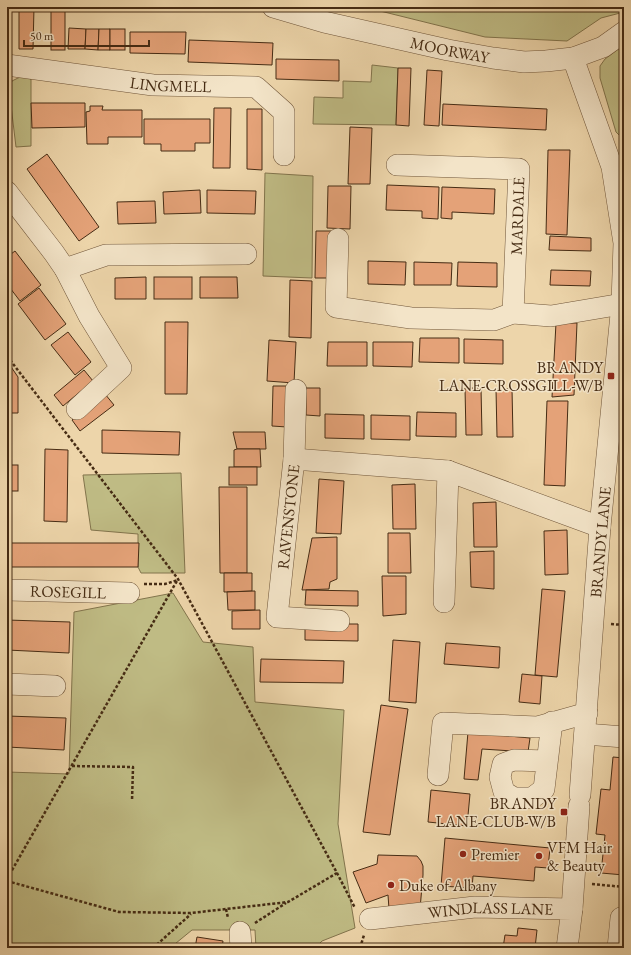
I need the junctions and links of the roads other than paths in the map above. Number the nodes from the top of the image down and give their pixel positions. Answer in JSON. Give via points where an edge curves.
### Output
{"nodes":[{"id":1,"x":273,"y":7,"type":"edge"},
{"id":2,"x":624,"y":32,"type":"edge"},
{"id":3,"x":573,"y":58,"type":"junction"},
{"id":4,"x":7,"y":66,"type":"edge"},
{"id":5,"x":284,"y":155,"type":"dead end"},
{"id":6,"x":397,"y":165,"type":"dead end"},
{"id":7,"x":618,"y":165,"type":"edge"},
{"id":8,"x":7,"y":192,"type":"edge"},
{"id":9,"x":338,"y":239,"type":"dead end"},
{"id":10,"x":246,"y":254,"type":"dead end"},
{"id":11,"x":65,"y":269,"type":"junction"},
{"id":12,"x":622,"y":304,"type":"junction"},
{"id":13,"x":513,"y":312,"type":"junction"},
{"id":14,"x":296,"y":390,"type":"dead end"},
{"id":15,"x":77,"y":409,"type":"dead end"},
{"id":16,"x":617,"y":429,"type":"edge"},
{"id":17,"x":294,"y":459,"type":"junction"},
{"id":18,"x":448,"y":471,"type":"junction"},
{"id":19,"x":600,"y":527,"type":"junction"},
{"id":20,"x":7,"y":590,"type":"edge"},
{"id":21,"x":129,"y":593,"type":"road end"},
{"id":22,"x":444,"y":602,"type":"dead end"},
{"id":23,"x":339,"y":621,"type":"dead end"},
{"id":24,"x":7,"y":684,"type":"edge"},
{"id":25,"x":55,"y":686,"type":"dead end"},
{"id":26,"x":587,"y":713,"type":"junction"},
{"id":27,"x":552,"y":722,"type":"junction"},
{"id":28,"x":585,"y":734,"type":"junction"},
{"id":29,"x":624,"y":737,"type":"edge"},
{"id":30,"x":547,"y":761,"type":"dead end"},
{"id":31,"x":438,"y":775,"type":"dead end"},
{"id":32,"x":572,"y":909,"type":"junction"},
{"id":33,"x":370,"y":919,"type":"road end"},
{"id":34,"x":624,"y":919,"type":"edge"},
{"id":35,"x":567,"y":948,"type":"edge"},
{"id":36,"x":618,"y":948,"type":"edge"}],
"edges":[{"from":1,"to":3,"type":"street","name":"MOORWAY","via":[[324,22],[493,58],[524,62]]},
{"from":2,"to":3,"type":"street","name":"MOORWAY","via":[[603,47]]},
{"from":3,"to":7,"type":"street","name":"BRANDY LANE"},
{"from":4,"to":5,"type":"street","name":"LINGMELL","via":[[152,84],[256,87],[284,112]]},
{"from":6,"to":13,"type":"street","name":"MARDALE","via":[[518,169]]},
{"from":7,"to":12,"type":"street","name":"BRANDY LANE","via":[[624,243]]},
{"from":8,"to":11,"type":"street"},
{"from":9,"to":13,"type":"street","via":[[336,307],[411,318],[494,320]]},
{"from":10,"to":11,"type":"street","via":[[106,255]]},
{"from":11,"to":15,"type":"street","via":[[89,316],[121,368]]},
{"from":12,"to":13,"type":"street","via":[[551,316]]},
{"from":12,"to":16,"type":"street","name":"BRANDY LANE"},
{"from":14,"to":17,"type":"street"},
{"from":16,"to":19,"type":"street","name":"BRANDY LANE"},
{"from":17,"to":18,"type":"street","name":"RAVENSTONE"},
{"from":17,"to":23,"type":"street","name":"RAVENSTONE","via":[[277,617]]},
{"from":18,"to":19,"type":"street","name":"RAVENSTONE"},
{"from":18,"to":22,"type":"street"},
{"from":19,"to":26,"type":"street","name":"BRANDY LANE"},
{"from":20,"to":21,"type":"street","name":"ROSEGILL"},
{"from":24,"to":25,"type":"street"},
{"from":26,"to":27,"type":"street"},
{"from":26,"to":28,"type":"street","name":"BRANDY LANE"},
{"from":27,"to":30,"type":"street"},
{"from":27,"to":31,"type":"street","via":[[537,727],[443,723]]},
{"from":28,"to":29,"type":"street"},
{"from":28,"to":32,"type":"street","name":"BRANDY LANE"},
{"from":32,"to":33,"type":"street","name":"WINDLASS LANE","via":[[475,907]]},
{"from":32,"to":35,"type":"street","name":"WINDLASS LANE"},
{"from":34,"to":36,"type":"street","via":[[621,918]]}]}
